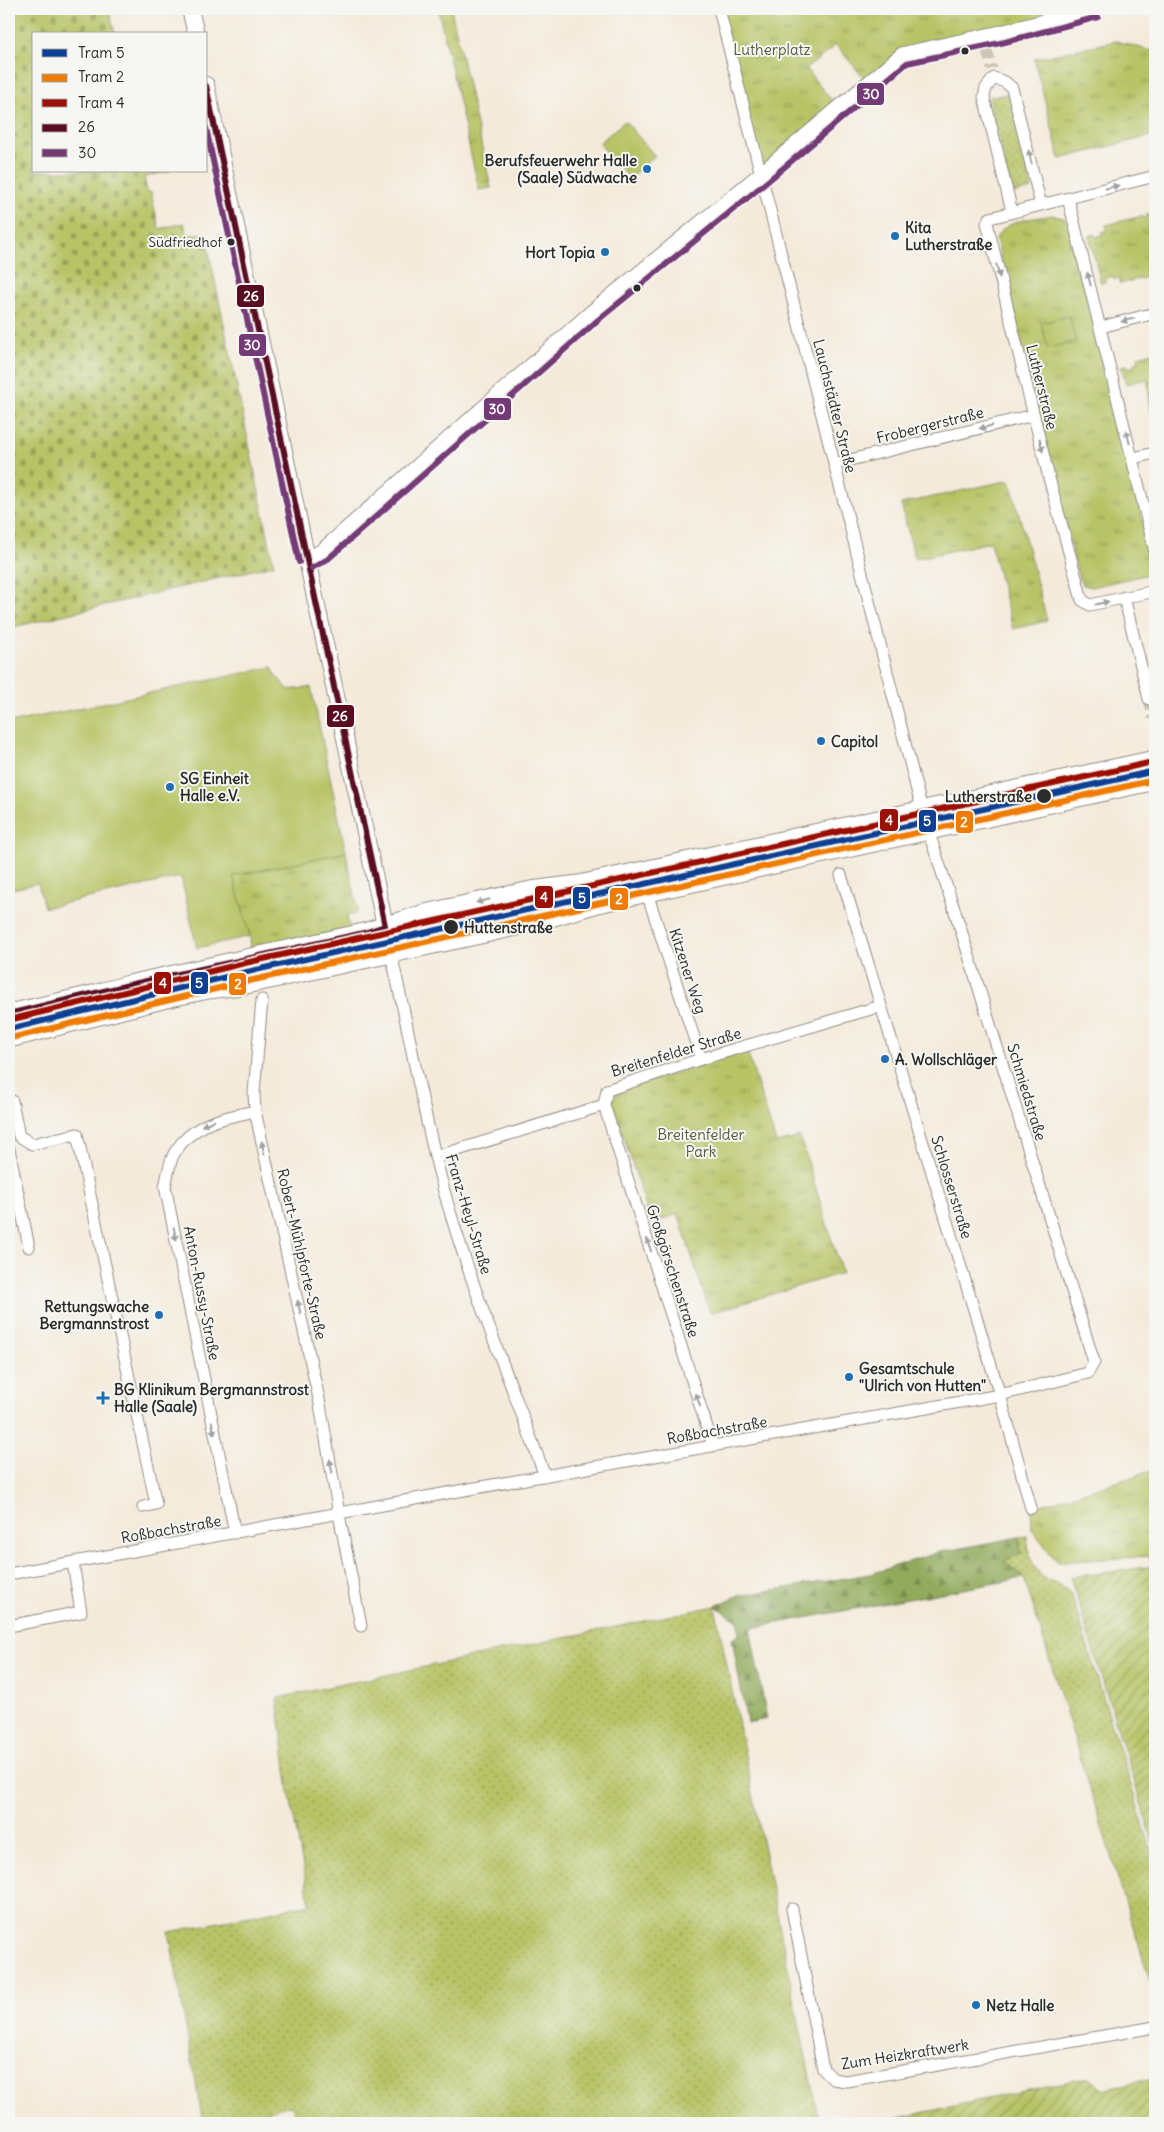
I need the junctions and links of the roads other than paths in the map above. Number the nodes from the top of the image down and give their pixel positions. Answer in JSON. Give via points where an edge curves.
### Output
{"nodes":[{"id":1,"x":190,"y":9,"type":"edge"},
{"id":2,"x":720,"y":9,"type":"edge"},
{"id":3,"x":1089,"y":10,"type":"edge"},
{"id":4,"x":196,"y":32,"type":"edge"},
{"id":5,"x":208,"y":94,"type":"edge"},
{"id":6,"x":762,"y":174,"type":"junction"},
{"id":7,"x":1155,"y":176,"type":"edge"},
{"id":8,"x":1068,"y":198,"type":"junction"},
{"id":9,"x":1042,"y":205,"type":"junction"},
{"id":10,"x":1012,"y":212,"type":"junction"},
{"id":11,"x":1155,"y":313,"type":"edge"},
{"id":12,"x":1101,"y":327,"type":"junction"},
{"id":13,"x":1034,"y":415,"type":"junction"},
{"id":14,"x":1155,"y":453,"type":"edge"},
{"id":15,"x":1133,"y":458,"type":"junction"},
{"id":16,"x":834,"y":464,"type":"junction"},
{"id":17,"x":1155,"y":552,"type":"edge"},
{"id":18,"x":308,"y":560,"type":"junction"},
{"id":19,"x":1155,"y":591,"type":"edge"},
{"id":20,"x":1124,"y":598,"type":"junction"},
{"id":21,"x":1149,"y":699,"type":"tunnel mouth"},
{"id":22,"x":1155,"y":760,"type":"edge"},
{"id":23,"x":1155,"y":780,"type":"edge"},
{"id":24,"x":922,"y":810,"type":"junction"},
{"id":25,"x":928,"y":830,"type":"junction"},
{"id":26,"x":842,"y":875,"type":"dead end"},
{"id":27,"x":647,"y":892,"type":"junction"},
{"id":28,"x":385,"y":926,"type":"junction"},
{"id":29,"x":391,"y":954,"type":"junction"},
{"id":30,"x":262,"y":1000,"type":"dead end"},
{"id":31,"x":881,"y":1006,"type":"junction"},
{"id":32,"x":9,"y":1014,"type":"edge"},
{"id":33,"x":9,"y":1038,"type":"edge"},
{"id":34,"x":701,"y":1059,"type":"junction"},
{"id":35,"x":12,"y":1101,"type":"dead end"},
{"id":36,"x":604,"y":1105,"type":"junction"},
{"id":37,"x":255,"y":1111,"type":"junction"},
{"id":38,"x":18,"y":1131,"type":"junction"},
{"id":39,"x":9,"y":1148,"type":"edge"},
{"id":40,"x":435,"y":1157,"type":"junction"},
{"id":41,"x":29,"y":1247,"type":"dead end"},
{"id":42,"x":1094,"y":1362,"type":"joint"},
{"id":43,"x":1000,"y":1395,"type":"junction"},
{"id":44,"x":713,"y":1446,"type":"junction"},
{"id":45,"x":545,"y":1476,"type":"junction"},
{"id":46,"x":143,"y":1507,"type":"dead end"},
{"id":47,"x":1031,"y":1508,"type":"dead end"},
{"id":48,"x":339,"y":1514,"type":"junction"},
{"id":49,"x":234,"y":1533,"type":"junction"},
{"id":50,"x":73,"y":1563,"type":"junction"},
{"id":51,"x":9,"y":1574,"type":"edge"},
{"id":52,"x":9,"y":1626,"type":"edge"},
{"id":53,"x":361,"y":1626,"type":"dead end"},
{"id":54,"x":792,"y":1909,"type":"dead end"},
{"id":55,"x":1155,"y":2027,"type":"edge"}],
"edges":[{"from":1,"to":4,"type":"street"},
{"from":2,"to":6,"type":"street","name":"Lauchstädter Straße"},
{"from":3,"to":6,"type":"street","via":[[986,43],[903,55]]},
{"from":5,"to":18,"type":"street"},
{"from":6,"to":16,"type":"street","name":"Lauchstädter Straße"},
{"from":6,"to":18,"type":"street","via":[[592,313],[322,552]]},
{"from":8,"to":7,"type":"street","name":"Lutherstraße","one_way":true},
{"from":8,"to":9,"type":"street","name":"Lutherstraße"},
{"from":12,"to":8,"type":"street","one_way":true},
{"from":9,"to":10,"type":"street","name":"Lutherstraße"},
{"from":9,"to":10,"type":"street","one_way":true,"via":[[1012,88],[993,74],[984,97]]},
{"from":10,"to":13,"type":"street","name":"Lutherstraße","one_way":true,"via":[[990,218],[987,223]]},
{"from":11,"to":12,"type":"street","one_way":true},
{"from":15,"to":12,"type":"street","one_way":true},
{"from":13,"to":16,"type":"street","name":"Frobergerstraße","one_way":true},
{"from":13,"to":20,"type":"street","name":"Lutherstraße","one_way":true,"via":[[1082,600],[1090,605]]},
{"from":14,"to":15,"type":"street"},
{"from":15,"to":17,"type":"street"},
{"from":16,"to":24,"type":"street","name":"Lauchstädter Straße"},
{"from":18,"to":28,"type":"street"},
{"from":19,"to":20,"type":"street","name":"Lutherstraße"},
{"from":20,"to":21,"type":"street"},
{"from":22,"to":24,"type":"main road"},
{"from":23,"to":25,"type":"main road"},
{"from":24,"to":25,"type":"main road"},
{"from":24,"to":28,"type":"main road","one_way":true,"via":[[579,885],[530,891]]},
{"from":25,"to":27,"type":"main road"},
{"from":25,"to":42,"type":"street","name":"Schmiedstraße"},
{"from":26,"to":31,"type":"street","name":"Schlosserstraße"},
{"from":27,"to":29,"type":"main road"},
{"from":27,"to":34,"type":"street","name":"Kitzener Weg"},
{"from":28,"to":29,"type":"street"},
{"from":28,"to":32,"type":"main road"},
{"from":29,"to":33,"type":"main road","via":[[199,991]]},
{"from":29,"to":40,"type":"street","name":"Franz-Heyl-Straße"},
{"from":30,"to":37,"type":"street","name":"Robert-Mühlpforte-Straße"},
{"from":31,"to":34,"type":"street","name":"Breitenfelder Straße"},
{"from":31,"to":43,"type":"street","name":"Schlosserstraße"},
{"from":34,"to":36,"type":"street","name":"Breitenfelder Straße","via":[[607,1090]]},
{"from":35,"to":38,"type":"street"},
{"from":36,"to":40,"type":"street"},
{"from":44,"to":36,"type":"street","name":"Großgörschenstraße","one_way":true},
{"from":48,"to":37,"type":"street","name":"Robert-Mühlpforte-Straße","one_way":true,"via":[[319,1399]]},
{"from":37,"to":49,"type":"street","name":"Anton-Russy-Straße","one_way":true,"via":[[215,1120],[195,1129],[174,1153],[165,1186]]},
{"from":38,"to":39,"type":"street"},
{"from":38,"to":46,"type":"street","via":[[32,1144],[77,1134],[118,1346],[156,1504]]},
{"from":39,"to":41,"type":"street"},
{"from":40,"to":45,"type":"street","name":"Franz-Heyl-Straße","via":[[461,1246]]},
{"from":42,"to":43,"type":"street","name":"Roßbachstraße","via":[[1088,1372]]},
{"from":43,"to":44,"type":"street","name":"Roßbachstraße"},
{"from":43,"to":47,"type":"street","name":"Schlosserstraße"},
{"from":44,"to":45,"type":"street","name":"Roßbachstraße"},
{"from":45,"to":48,"type":"street","name":"Roßbachstraße"},
{"from":48,"to":49,"type":"street","name":"Roßbachstraße"},
{"from":48,"to":53,"type":"street"},
{"from":49,"to":50,"type":"street","name":"Roßbachstraße"},
{"from":50,"to":51,"type":"street","name":"Roßbachstraße"},
{"from":50,"to":52,"type":"street","via":[[81,1612]]},
{"from":54,"to":55,"type":"street","name":"Zum Heizkraftwerk","via":[[823,2069],[833,2079],[846,2081]]}]}
